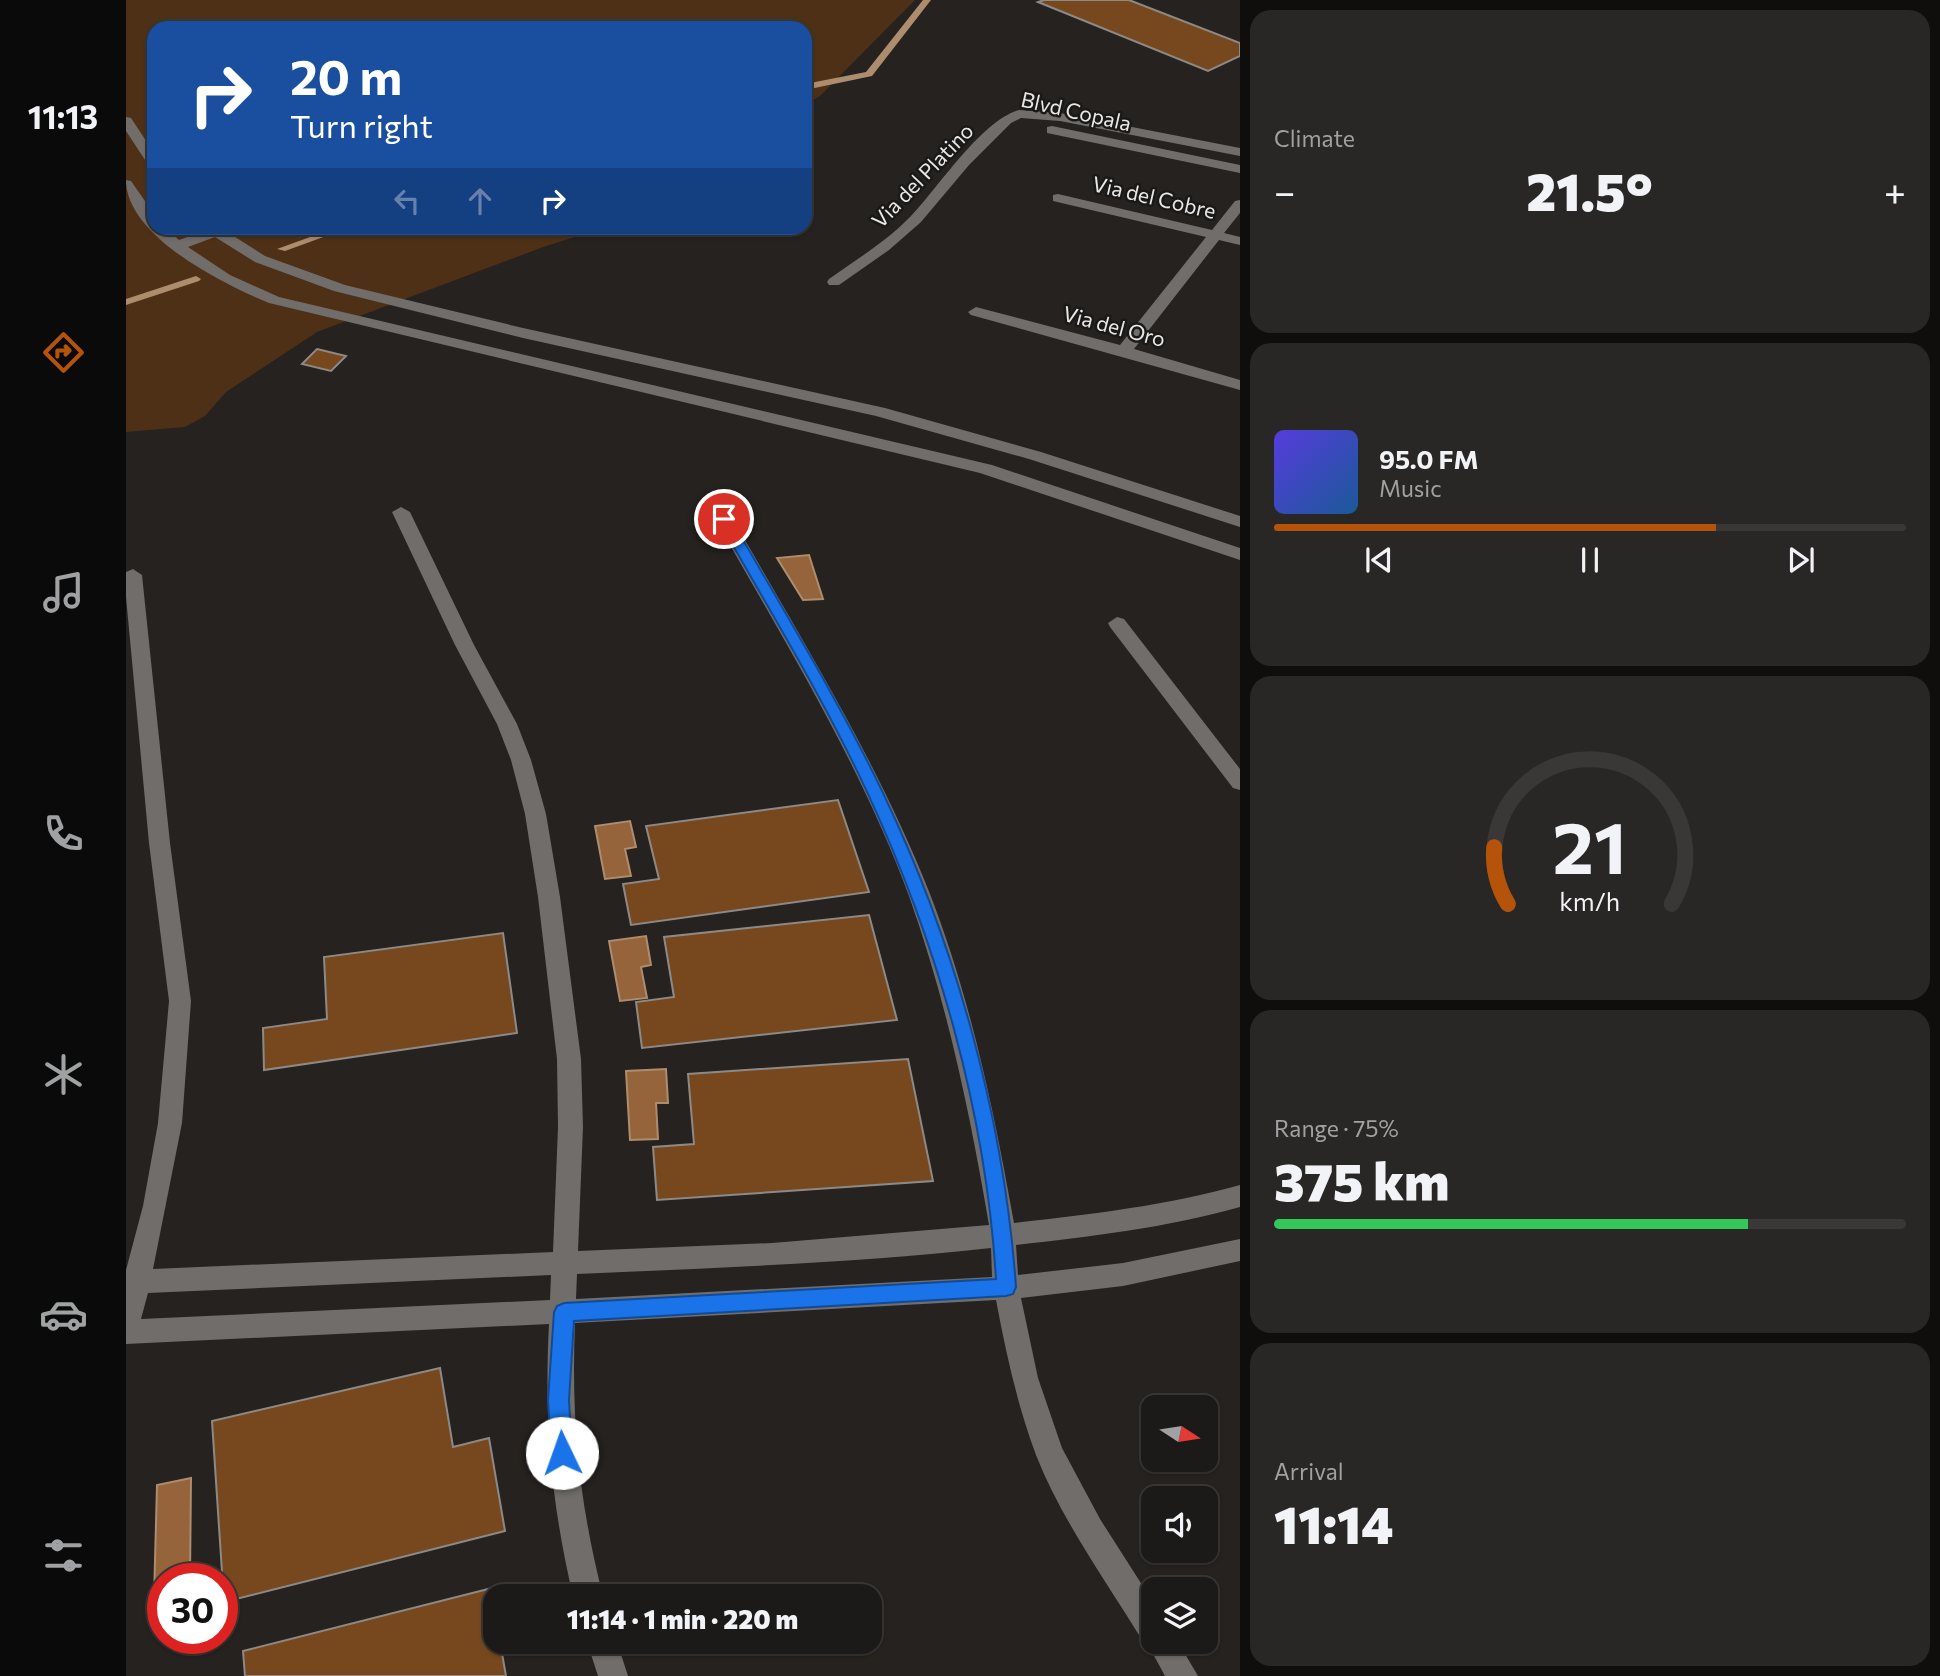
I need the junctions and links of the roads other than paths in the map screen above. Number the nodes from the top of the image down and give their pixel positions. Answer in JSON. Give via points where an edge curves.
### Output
{"nodes":[{"id":1,"x":1006,"y":120,"type":"junction"},
{"id":2,"x":126,"y":121,"type":"edge"},
{"id":3,"x":147,"y":152,"type":"edge"},
{"id":4,"x":1240,"y":152,"type":"edge"},
{"id":5,"x":1240,"y":169,"type":"edge"},
{"id":6,"x":126,"y":184,"type":"edge"},
{"id":7,"x":1058,"y":198,"type":"dead end"},
{"id":8,"x":1240,"y":204,"type":"edge"},
{"id":9,"x":147,"y":214,"type":"edge"},
{"id":10,"x":165,"y":235,"type":"edge"},
{"id":11,"x":202,"y":235,"type":"edge"},
{"id":12,"x":223,"y":235,"type":"edge"},
{"id":13,"x":1218,"y":235,"type":"junction"},
{"id":14,"x":1240,"y":241,"type":"edge"},
{"id":15,"x":177,"y":246,"type":"junction"},
{"id":16,"x":298,"y":276,"type":"junction"},
{"id":17,"x":834,"y":282,"type":"dead end"},
{"id":18,"x":274,"y":300,"type":"junction"},
{"id":19,"x":976,"y":312,"type":"dead end"},
{"id":20,"x":1124,"y":351,"type":"junction"},
{"id":21,"x":1240,"y":385,"type":"edge"},
{"id":22,"x":401,"y":512,"type":"dead end"},
{"id":23,"x":724,"y":519,"type":"dead end"},
{"id":24,"x":1240,"y":522,"type":"edge"},
{"id":25,"x":1240,"y":554,"type":"edge"},
{"id":26,"x":133,"y":575,"type":"dead end"},
{"id":27,"x":1117,"y":623,"type":"dead end"},
{"id":28,"x":1240,"y":783,"type":"edge"},
{"id":29,"x":1240,"y":1196,"type":"edge"},
{"id":30,"x":1003,"y":1234,"type":"junction"},
{"id":31,"x":1240,"y":1250,"type":"edge"},
{"id":32,"x":565,"y":1264,"type":"junction"},
{"id":33,"x":132,"y":1282,"type":"edge"},
{"id":34,"x":1006,"y":1287,"type":"junction"},
{"id":35,"x":564,"y":1312,"type":"junction"},
{"id":36,"x":126,"y":1325,"type":"edge"},
{"id":37,"x":126,"y":1332,"type":"edge"},
{"id":38,"x":584,"y":1584,"type":"edge"},
{"id":39,"x":1141,"y":1610,"type":"edge"},
{"id":40,"x":606,"y":1654,"type":"edge"},
{"id":41,"x":1169,"y":1654,"type":"edge"},
{"id":42,"x":613,"y":1676,"type":"edge"},
{"id":43,"x":1183,"y":1676,"type":"edge"}],
"edges":[{"from":1,"to":4,"type":"street","name":"Blvd Copala","via":[[1036,113]]},
{"from":1,"to":5,"type":"street","name":"Blvd Copala"},
{"from":1,"to":17,"type":"street","name":"Via del Platino","via":[[916,219]]},
{"from":2,"to":3,"type":"street"},
{"from":6,"to":9,"type":"street"},
{"from":7,"to":13,"type":"street","name":"Via del Cobre"},
{"from":8,"to":13,"type":"street"},
{"from":10,"to":15,"type":"street"},
{"from":11,"to":15,"type":"street"},
{"from":12,"to":16,"type":"street"},
{"from":13,"to":14,"type":"street","name":"Via del Cobre"},
{"from":13,"to":20,"type":"street"},
{"from":15,"to":18,"type":"street","via":[[211,273]]},
{"from":16,"to":18,"type":"street"},
{"from":16,"to":24,"type":"street","via":[[526,334],[912,421],[1051,460]]},
{"from":18,"to":25,"type":"street","via":[[905,448]]},
{"from":19,"to":20,"type":"street","name":"Via del Oro"},
{"from":20,"to":21,"type":"street","name":"Via del Oro"},
{"from":22,"to":32,"type":"street","via":[[511,731],[532,797],[546,869],[569,1059]]},
{"from":23,"to":30,"type":"street","via":[[842,726],[919,895],[954,1001],[980,1104]]},
{"from":26,"to":33,"type":"street","via":[[180,1000],[164,1155]]},
{"from":27,"to":28,"type":"street"},
{"from":29,"to":30,"type":"street","via":[[1149,1218]]},
{"from":30,"to":32,"type":"street","via":[[869,1248]]},
{"from":30,"to":34,"type":"street"},
{"from":31,"to":34,"type":"street","via":[[1092,1280]]},
{"from":32,"to":33,"type":"street"},
{"from":32,"to":35,"type":"street"},
{"from":33,"to":36,"type":"street"},
{"from":34,"to":35,"type":"street"},
{"from":34,"to":39,"type":"street","via":[[1024,1378],[1051,1454],[1090,1529]]},
{"from":35,"to":37,"type":"street"},
{"from":35,"to":38,"type":"street","via":[[559,1400],[563,1479]]},
{"from":40,"to":42,"type":"street"},
{"from":41,"to":43,"type":"street"}]}
